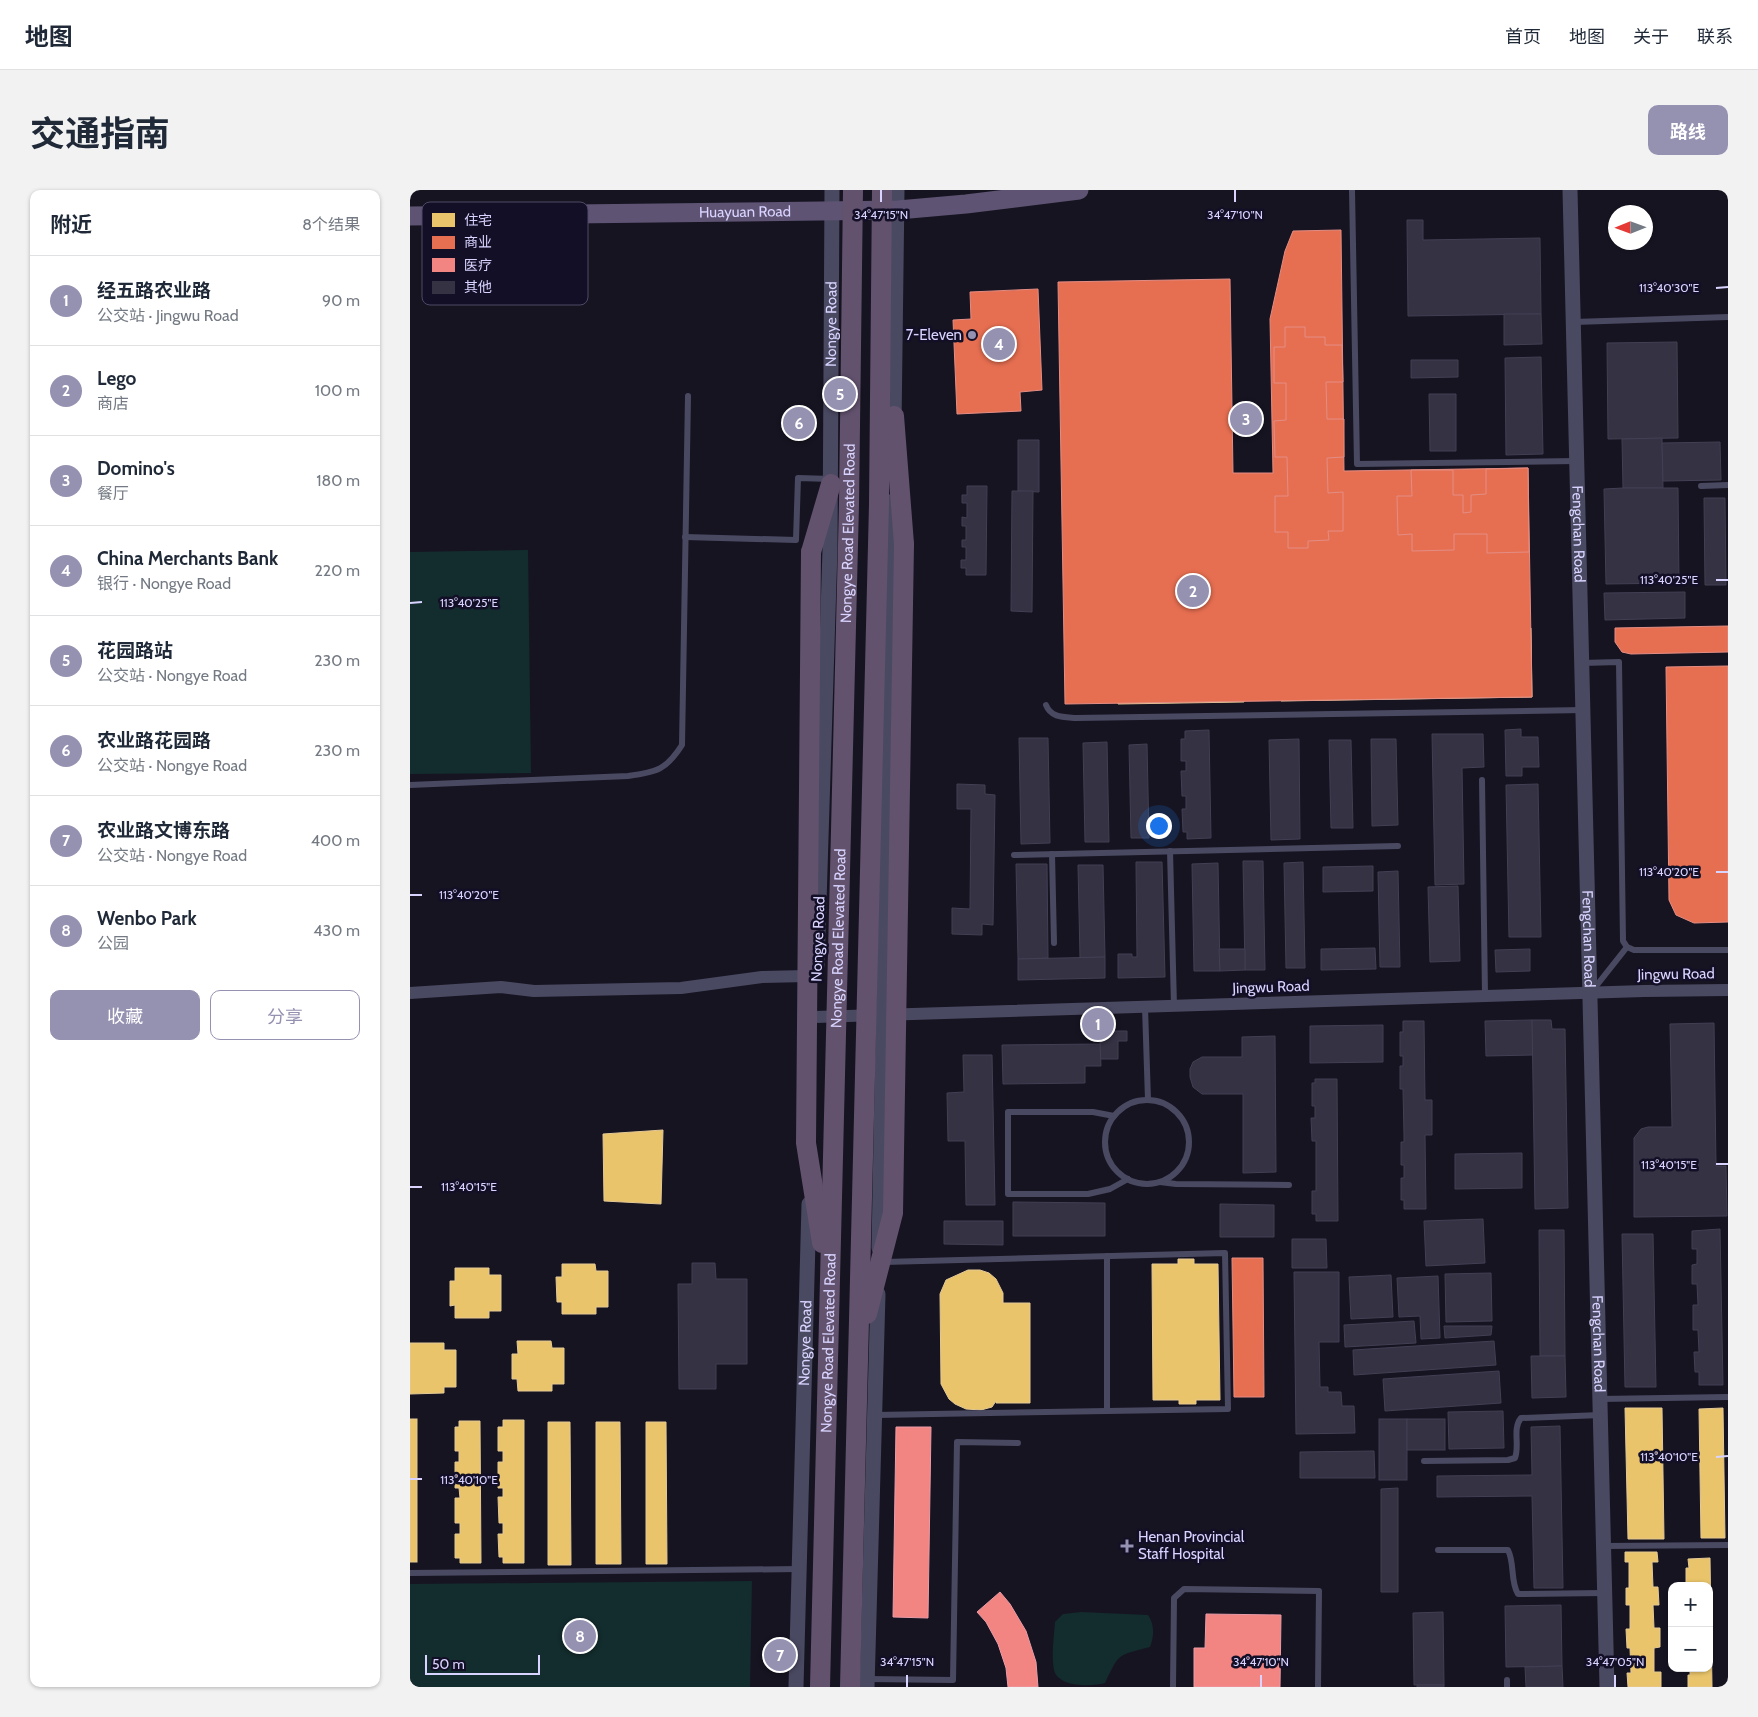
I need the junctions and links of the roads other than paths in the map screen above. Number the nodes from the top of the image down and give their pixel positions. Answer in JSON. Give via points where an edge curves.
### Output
{"nodes":[{"id":1,"x":832,"y":190,"type":"edge"},
{"id":2,"x":853,"y":190,"type":"edge"},
{"id":3,"x":882,"y":190,"type":"edge"},
{"id":4,"x":897,"y":190,"type":"edge"},
{"id":5,"x":1079,"y":190,"type":"edge"},
{"id":6,"x":1352,"y":190,"type":"edge"},
{"id":7,"x":1570,"y":190,"type":"edge"},
{"id":8,"x":898,"y":210,"type":"junction"},
{"id":9,"x":832,"y":211,"type":"junction"},
{"id":10,"x":588,"y":214,"type":"edge"},
{"id":11,"x":1728,"y":317,"type":"edge"},
{"id":12,"x":1573,"y":322,"type":"junction"},
{"id":13,"x":688,"y":396,"type":"dead end"},
{"id":14,"x":894,"y":416,"type":"junction"},
{"id":15,"x":1577,"y":461,"type":"junction"},
{"id":16,"x":831,"y":482,"type":"junction"},
{"id":17,"x":1728,"y":485,"type":"edge"},
{"id":18,"x":1700,"y":486,"type":"dead end"},
{"id":19,"x":685,"y":538,"type":"junction"},
{"id":20,"x":1582,"y":663,"type":"junction"},
{"id":21,"x":1046,"y":705,"type":"dead end"},
{"id":22,"x":1583,"y":710,"type":"junction"},
{"id":23,"x":1482,"y":780,"type":"dead end"},
{"id":24,"x":410,"y":785,"type":"edge"},
{"id":25,"x":1398,"y":846,"type":"dead end"},
{"id":26,"x":1170,"y":851,"type":"junction"},
{"id":27,"x":1052,"y":854,"type":"junction"},
{"id":28,"x":1014,"y":855,"type":"dead end"},
{"id":29,"x":1054,"y":943,"type":"dead end"},
{"id":30,"x":1628,"y":947,"type":"junction"},
{"id":31,"x":1728,"y":950,"type":"edge"},
{"id":32,"x":807,"y":976,"type":"junction"},
{"id":33,"x":1728,"y":990,"type":"edge"},
{"id":34,"x":410,"y":993,"type":"edge"},
{"id":35,"x":1590,"y":993,"type":"junction"},
{"id":36,"x":1486,"y":996,"type":"junction"},
{"id":37,"x":1174,"y":1006,"type":"junction"},
{"id":38,"x":1145,"y":1007,"type":"junction"},
{"id":39,"x":883,"y":1015,"type":"junction"},
{"id":40,"x":815,"y":1018,"type":"junction"},
{"id":41,"x":1148,"y":1100,"type":"junction"},
{"id":42,"x":1114,"y":1116,"type":"junction"},
{"id":43,"x":1128,"y":1180,"type":"junction"},
{"id":44,"x":1159,"y":1182,"type":"junction"},
{"id":45,"x":1289,"y":1185,"type":"dead end"},
{"id":46,"x":1107,"y":1256,"type":"junction"},
{"id":47,"x":878,"y":1262,"type":"junction"},
{"id":48,"x":830,"y":1292,"type":"junction"},
{"id":49,"x":858,"y":1350,"type":"junction"},
{"id":50,"x":1728,"y":1397,"type":"edge"},
{"id":51,"x":1600,"y":1399,"type":"junction"},
{"id":52,"x":1107,"y":1411,"type":"junction"},
{"id":53,"x":875,"y":1415,"type":"junction"},
{"id":54,"x":1601,"y":1415,"type":"junction"},
{"id":55,"x":1018,"y":1443,"type":"dead end"},
{"id":56,"x":1424,"y":1461,"type":"dead end"},
{"id":57,"x":1728,"y":1545,"type":"edge"},
{"id":58,"x":1604,"y":1546,"type":"junction"},
{"id":59,"x":1438,"y":1550,"type":"dead end"},
{"id":60,"x":799,"y":1569,"type":"junction"},
{"id":61,"x":410,"y":1573,"type":"edge"},
{"id":62,"x":1605,"y":1593,"type":"junction"},
{"id":63,"x":923,"y":1683,"type":"edge"},
{"id":64,"x":862,"y":1684,"type":"edge"},
{"id":65,"x":796,"y":1687,"type":"edge"},
{"id":66,"x":820,"y":1687,"type":"edge"},
{"id":67,"x":1173,"y":1687,"type":"edge"},
{"id":68,"x":1318,"y":1687,"type":"edge"},
{"id":69,"x":1607,"y":1687,"type":"edge"}],
"edges":[{"from":1,"to":9,"type":"street","name":"Nongye Road"},
{"from":2,"to":48,"type":"highway","name":"Nongye Road Elevated Road","bridge":true,"via":[[849,504]]},
{"from":3,"to":49,"type":"highway","name":"Nongye Road Elevated Road","bridge":true,"via":[[879,504]]},
{"from":4,"to":8,"type":"street"},
{"from":5,"to":8,"type":"main road","name":"Huayuan Road"},
{"from":6,"to":15,"type":"lane","via":[[1357,464]]},
{"from":7,"to":12,"type":"street","name":"Fengchan Road"},
{"from":8,"to":9,"type":"main road","name":"Huayuan Road"},
{"from":8,"to":14,"type":"street"},
{"from":9,"to":10,"type":"main road","name":"Huayuan Road"},
{"from":9,"to":16,"type":"street","name":"Nongye Road"},
{"from":11,"to":12,"type":"lane"},
{"from":12,"to":15,"type":"street","name":"Fengchan Road"},
{"from":13,"to":19,"type":"lane"},
{"from":14,"to":39,"type":"street"},
{"from":14,"to":49,"type":"highway","bridge":true,"via":[[904,544],[893,1213]]},
{"from":15,"to":20,"type":"street","name":"Fengchan Road"},
{"from":16,"to":19,"type":"lane","via":[[798,478],[796,540]]},
{"from":16,"to":32,"type":"highway","bridge":true,"via":[[811,552]]},
{"from":16,"to":40,"type":"street","name":"Nongye Road"},
{"from":17,"to":18,"type":"lane"},
{"from":19,"to":24,"type":"lane","via":[[682,745],[663,767],[628,776]]},
{"from":20,"to":22,"type":"street","name":"Fengchan Road"},
{"from":20,"to":30,"type":"lane","via":[[1619,662],[1623,941]]},
{"from":21,"to":22,"type":"lane","via":[[1055,716],[1076,718]]},
{"from":22,"to":35,"type":"street","name":"Fengchan Road"},
{"from":23,"to":36,"type":"lane"},
{"from":25,"to":26,"type":"lane"},
{"from":26,"to":27,"type":"lane"},
{"from":26,"to":37,"type":"lane"},
{"from":27,"to":28,"type":"lane"},
{"from":27,"to":29,"type":"lane"},
{"from":30,"to":31,"type":"lane","via":[[1634,950]]},
{"from":30,"to":35,"type":"lane"},
{"from":32,"to":34,"type":"street","via":[[762,977],[681,988],[534,991],[501,987]]},
{"from":32,"to":48,"type":"highway","bridge":true,"via":[[806,1144]]},
{"from":33,"to":35,"type":"street","name":"Jingwu Road"},
{"from":35,"to":36,"type":"street","name":"Jingwu Road"},
{"from":35,"to":51,"type":"street","name":"Fengchan Road"},
{"from":36,"to":37,"type":"street","name":"Jingwu Road"},
{"from":37,"to":38,"type":"street","name":"Jingwu Road"},
{"from":38,"to":39,"type":"street","name":"Jingwu Road"},
{"from":38,"to":41,"type":"lane"},
{"from":39,"to":40,"type":"street","name":"Jingwu Road"},
{"from":39,"to":47,"type":"street"},
{"from":40,"to":60,"type":"street","name":"Nongye Road"},
{"from":41,"to":42,"type":"lane","via":[[1133,1102]]},
{"from":41,"to":44,"type":"lane","via":[[1161,1102],[1176,1112],[1183,1120],[1189,1141],[1184,1162]]},
{"from":42,"to":43,"type":"lane","via":[[1107,1128],[1105,1148],[1113,1166]]},
{"from":42,"to":43,"type":"lane","via":[[1093,1112],[1008,1112],[1008,1194],[1088,1194],[1110,1189]]},
{"from":43,"to":44,"type":"lane","via":[[1148,1184]]},
{"from":44,"to":45,"type":"lane"},
{"from":46,"to":47,"type":"lane"},
{"from":46,"to":52,"type":"lane"},
{"from":46,"to":52,"type":"lane","via":[[1225,1253],[1228,1409]]},
{"from":47,"to":53,"type":"street"},
{"from":48,"to":66,"type":"highway","name":"Nongye Road Elevated Road","bridge":true},
{"from":49,"to":64,"type":"highway","name":"Nongye Road Elevated Road","bridge":true},
{"from":50,"to":51,"type":"lane"},
{"from":51,"to":54,"type":"street","name":"Fengchan Road"},
{"from":52,"to":53,"type":"lane"},
{"from":53,"to":64,"type":"street"},
{"from":54,"to":56,"type":"lane","via":[[1521,1418],[1516,1423],[1517,1452],[1515,1458],[1508,1460]]},
{"from":54,"to":58,"type":"street","name":"Fengchan Road"},
{"from":55,"to":63,"type":"lane","via":[[958,1442],[954,1680]]},
{"from":57,"to":58,"type":"lane"},
{"from":58,"to":62,"type":"street","name":"Fengchan Road"},
{"from":59,"to":62,"type":"lane","via":[[1508,1550],[1512,1558],[1514,1588],[1518,1594]]},
{"from":60,"to":61,"type":"lane"},
{"from":60,"to":65,"type":"street","name":"Nongye Road"},
{"from":62,"to":69,"type":"street","name":"Fengchan Road"},
{"from":63,"to":64,"type":"lane"},
{"from":67,"to":68,"type":"lane","via":[[1174,1598],[1184,1589],[1319,1592]]}]}
